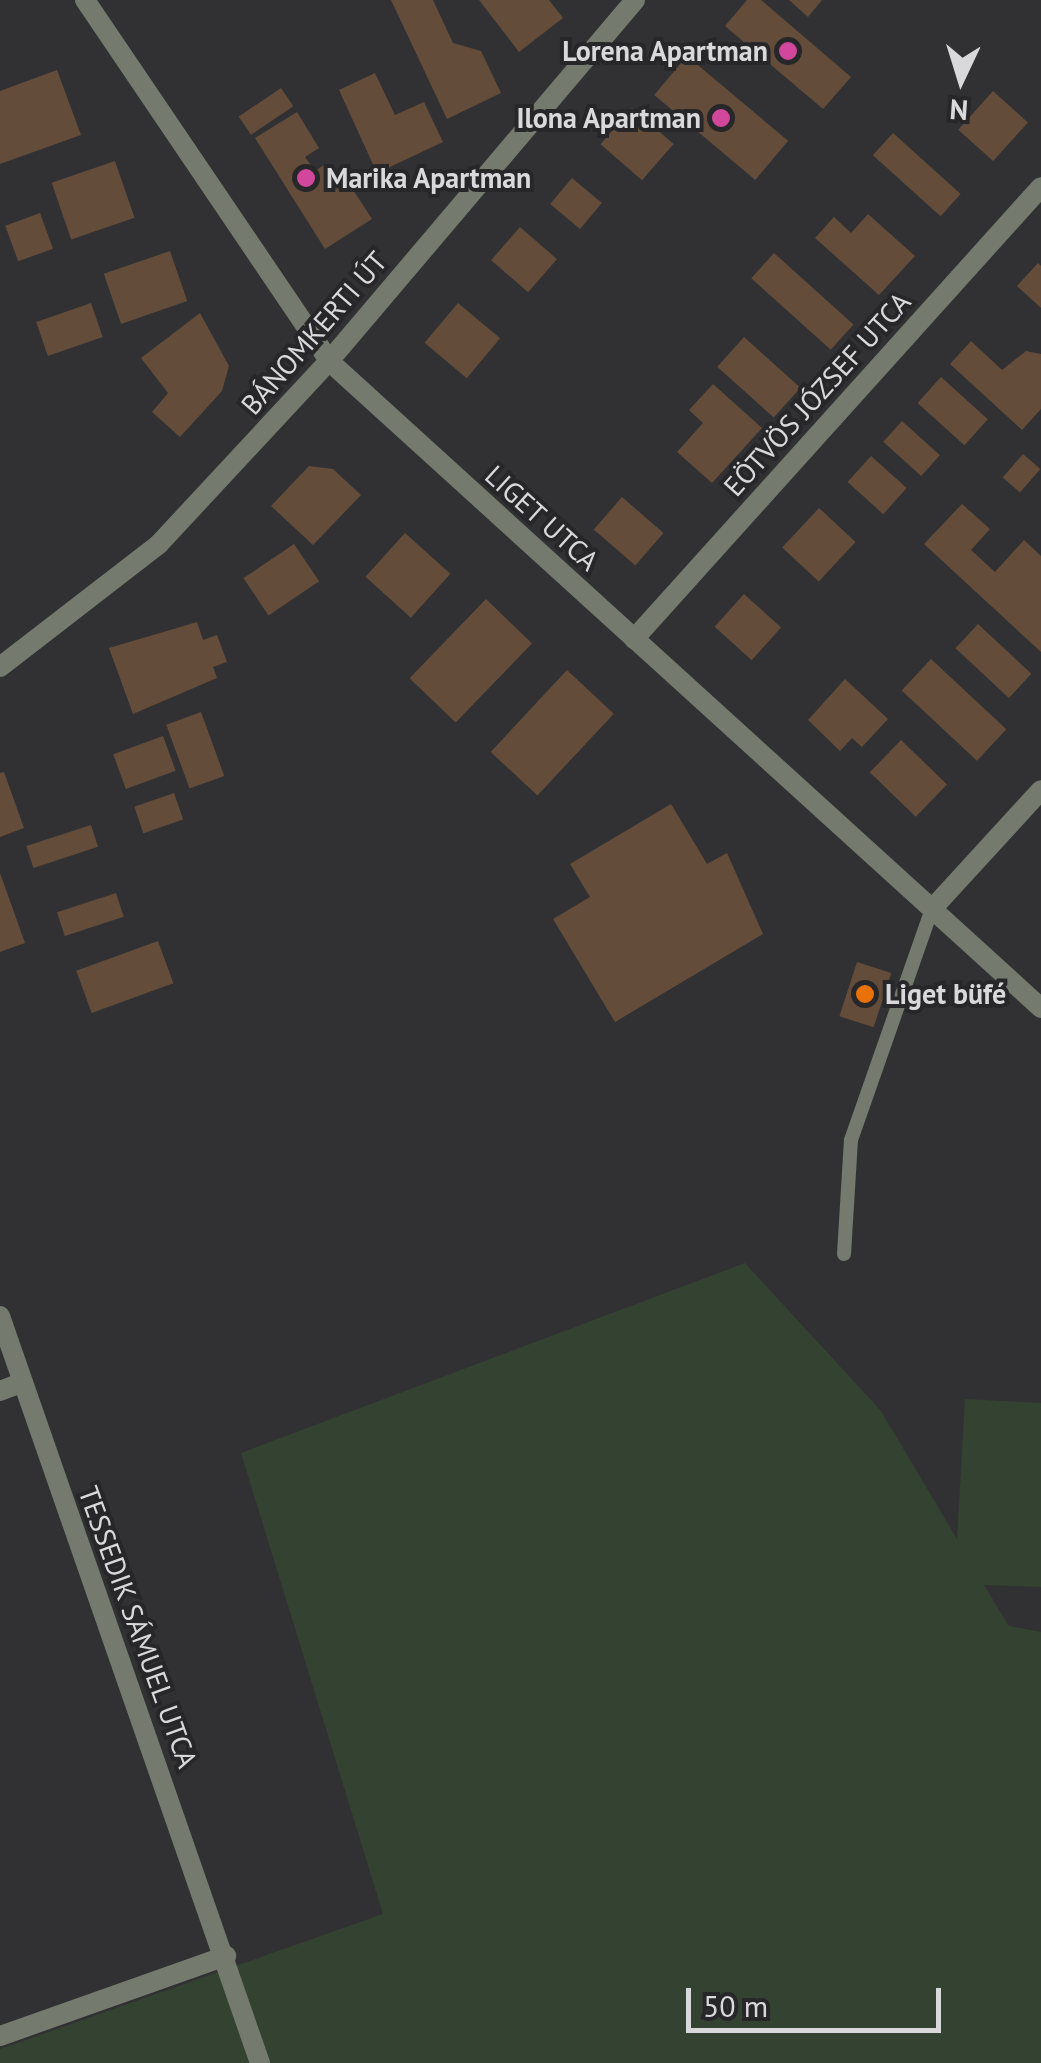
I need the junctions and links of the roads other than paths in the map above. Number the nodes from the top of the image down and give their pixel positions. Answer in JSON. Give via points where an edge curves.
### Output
{"nodes":[{"id":1,"x":85,"y":0,"type":"edge"},
{"id":2,"x":635,"y":0,"type":"edge"},
{"id":3,"x":1041,"y":187,"type":"edge"},
{"id":4,"x":329,"y":361,"type":"junction"},
{"id":5,"x":634,"y":638,"type":"junction"},
{"id":6,"x":0,"y":667,"type":"edge"},
{"id":7,"x":1041,"y":790,"type":"edge"},
{"id":8,"x":932,"y":909,"type":"junction"},
{"id":9,"x":1041,"y":1008,"type":"edge"},
{"id":10,"x":844,"y":1254,"type":"dead end"},
{"id":11,"x":0,"y":1316,"type":"edge"},
{"id":12,"x":21,"y":1383,"type":"junction"},
{"id":13,"x":0,"y":1391,"type":"edge"},
{"id":14,"x":226,"y":1956,"type":"junction"},
{"id":15,"x":0,"y":2036,"type":"edge"},
{"id":16,"x":260,"y":2063,"type":"edge"}],
"edges":[{"from":1,"to":4,"type":"street","name":"LIGET UTCA"},
{"from":2,"to":4,"type":"street","name":"BÁNOMKERTI ÚT"},
{"from":3,"to":5,"type":"street","name":"EÖTVÖS JÓZSEF UTCA"},
{"from":4,"to":5,"type":"street","name":"LIGET UTCA"},
{"from":4,"to":6,"type":"street","name":"BÁNOMKERTI ÚT","via":[[159,544]]},
{"from":5,"to":8,"type":"street","name":"LIGET UTCA"},
{"from":7,"to":8,"type":"street"},
{"from":8,"to":9,"type":"street","name":"LIGET UTCA"},
{"from":8,"to":10,"type":"lane","via":[[850,1140]]},
{"from":11,"to":12,"type":"street","name":"TESSEDIK SÁMUEL UTCA"},
{"from":12,"to":13,"type":"street"},
{"from":12,"to":14,"type":"street","name":"TESSEDIK SÁMUEL UTCA"},
{"from":14,"to":15,"type":"street"},
{"from":14,"to":16,"type":"street","name":"TESSEDIK SÁMUEL UTCA"}]}
